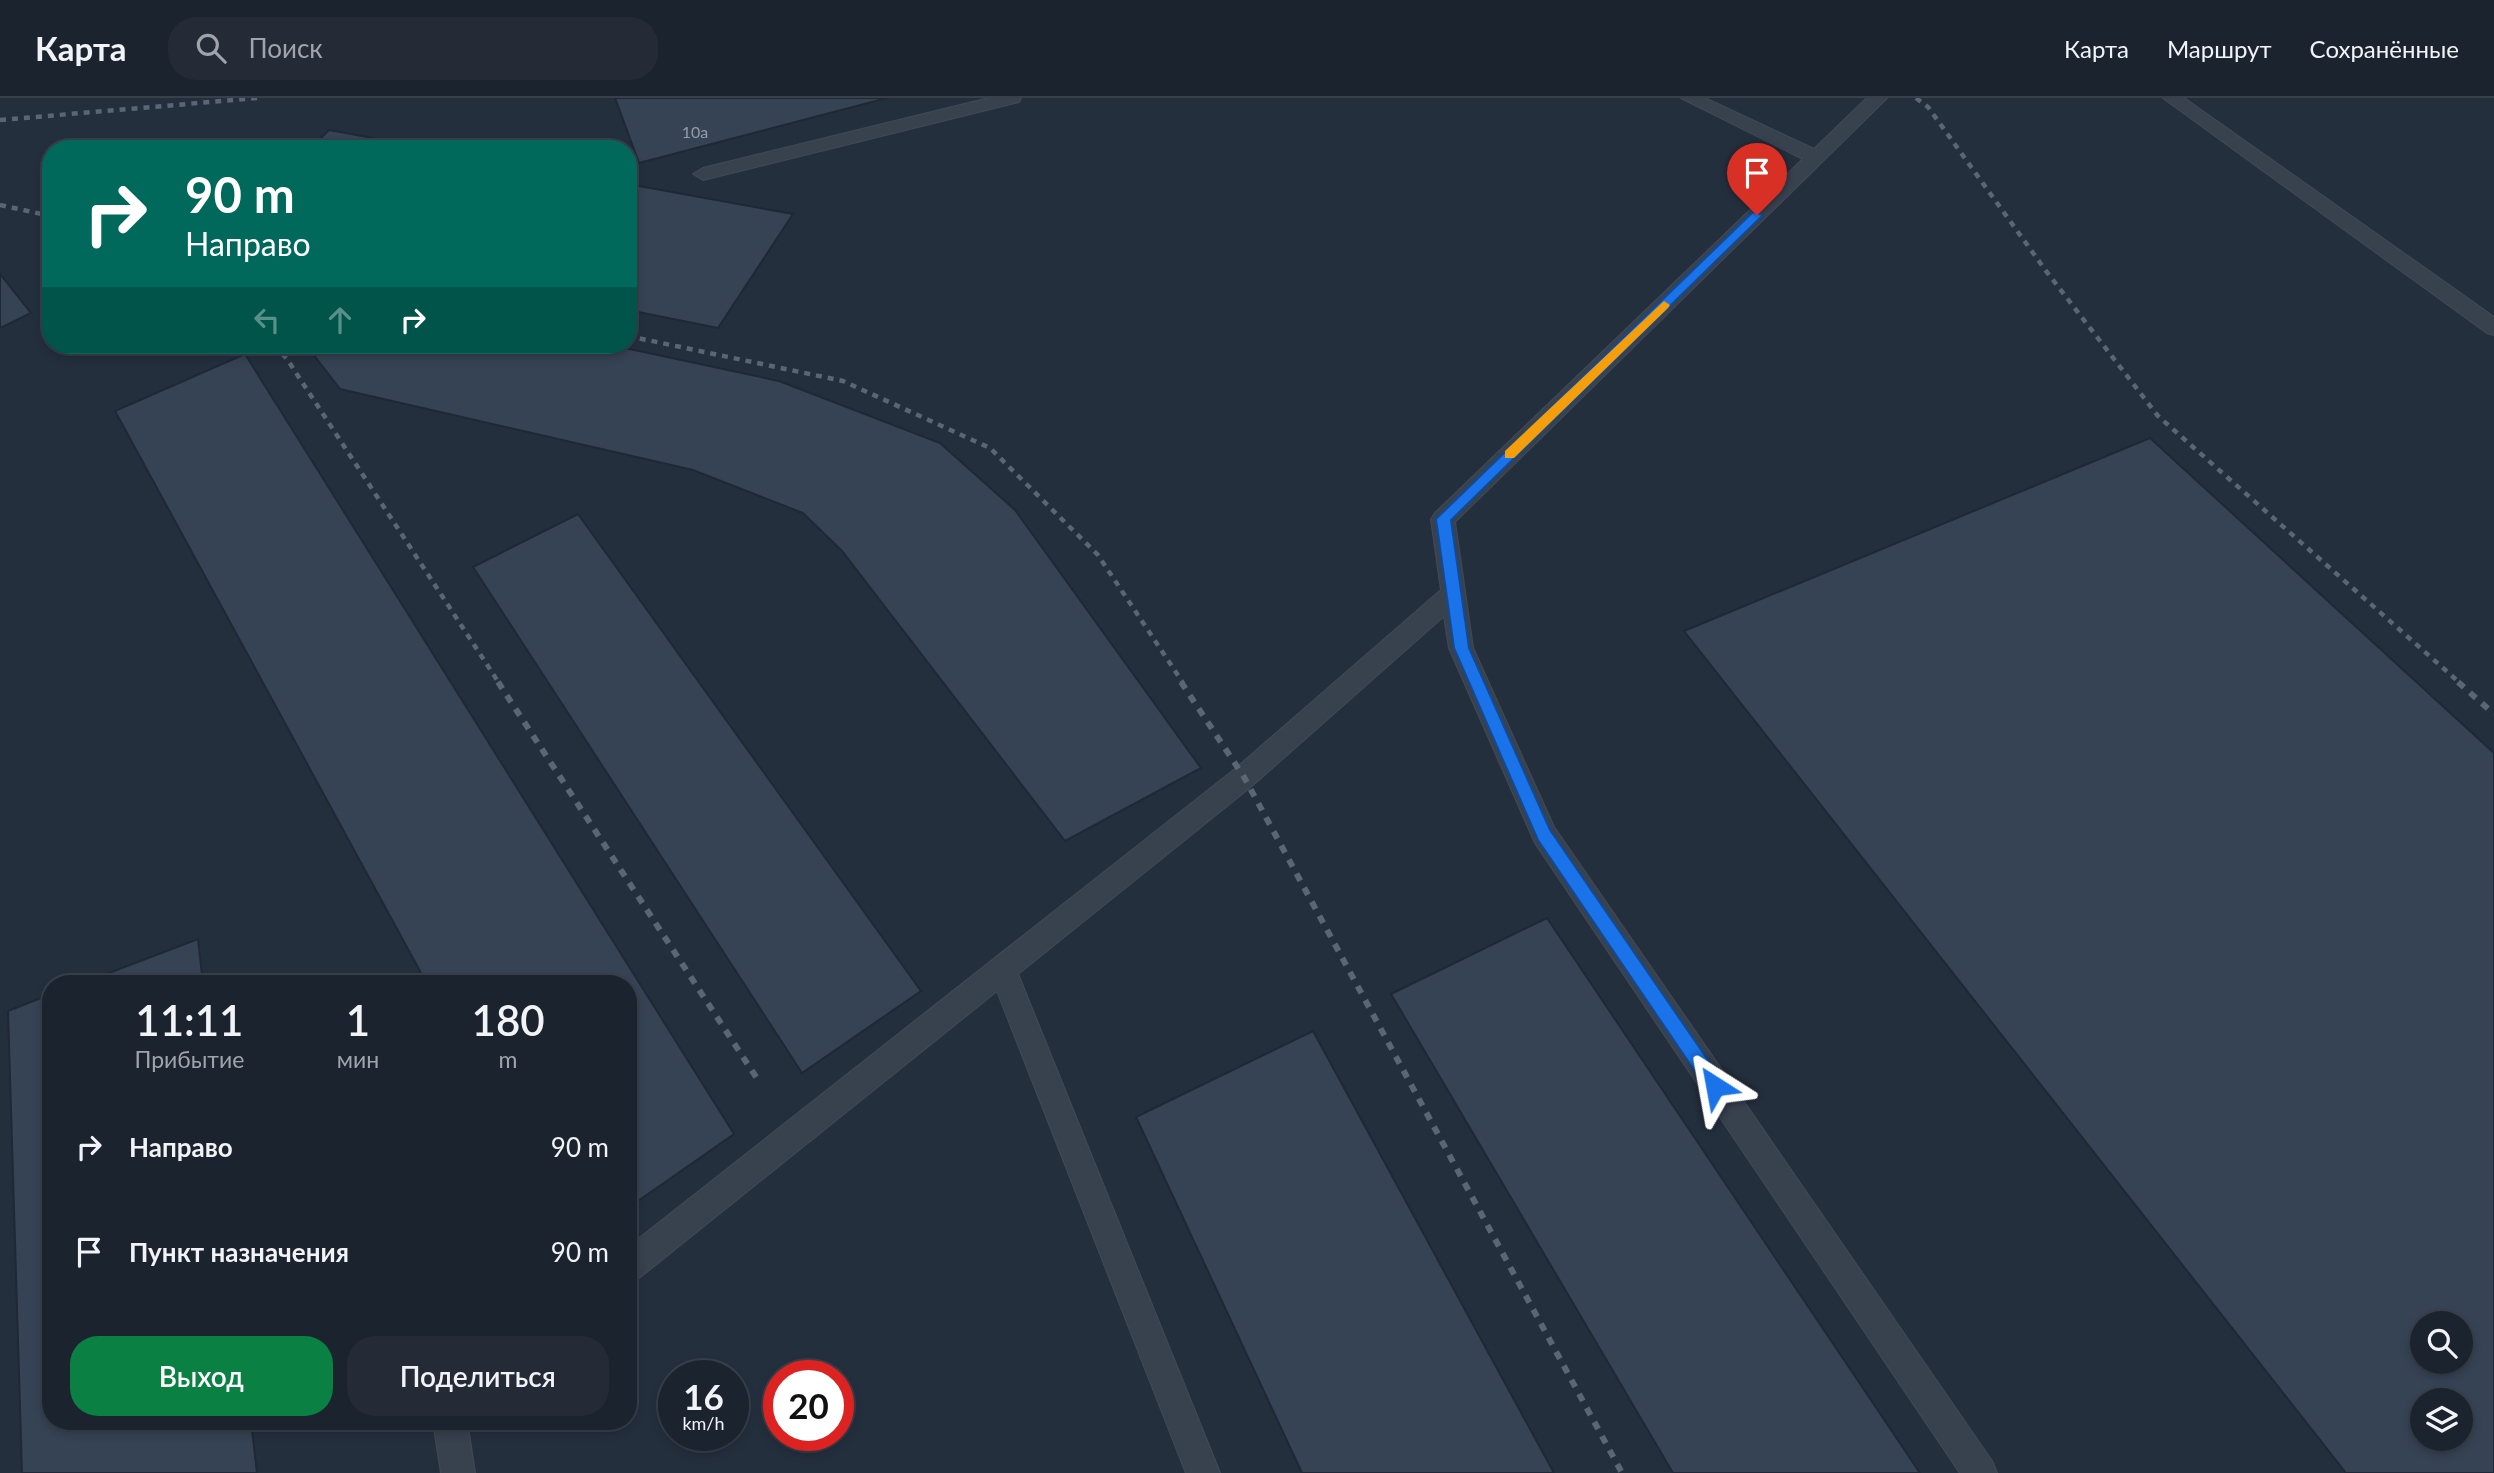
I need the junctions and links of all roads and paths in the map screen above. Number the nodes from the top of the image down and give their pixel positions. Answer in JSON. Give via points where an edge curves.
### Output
{"nodes":[{"id":1,"x":1012,"y":98,"type":"edge"},
{"id":2,"x":1690,"y":98,"type":"edge"},
{"id":3,"x":1878,"y":98,"type":"edge"},
{"id":4,"x":2172,"y":98,"type":"edge"},
{"id":5,"x":1816,"y":158,"type":"junction"},
{"id":6,"x":703,"y":174,"type":"dead end"},
{"id":7,"x":2494,"y":328,"type":"edge"},
{"id":8,"x":1454,"y":593,"type":"junction"},
{"id":9,"x":1002,"y":969,"type":"junction"},
{"id":10,"x":637,"y":1260,"type":"edge"},
{"id":11,"x":451,"y":1430,"type":"edge"},
{"id":12,"x":458,"y":1473,"type":"edge"},
{"id":13,"x":1203,"y":1473,"type":"edge"},
{"id":14,"x":1980,"y":1473,"type":"edge"}],
"edges":[{"from":1,"to":6,"type":"lane"},
{"from":2,"to":5,"type":"lane"},
{"from":3,"to":5,"type":"lane"},
{"from":4,"to":7,"type":"lane"},
{"from":5,"to":8,"type":"lane","via":[[1443,519]]},
{"from":8,"to":9,"type":"lane","via":[[1244,777]]},
{"from":8,"to":14,"type":"lane","via":[[1461,648],[1544,835]]},
{"from":9,"to":10,"type":"lane"},
{"from":9,"to":13,"type":"lane"},
{"from":11,"to":12,"type":"lane"}]}
